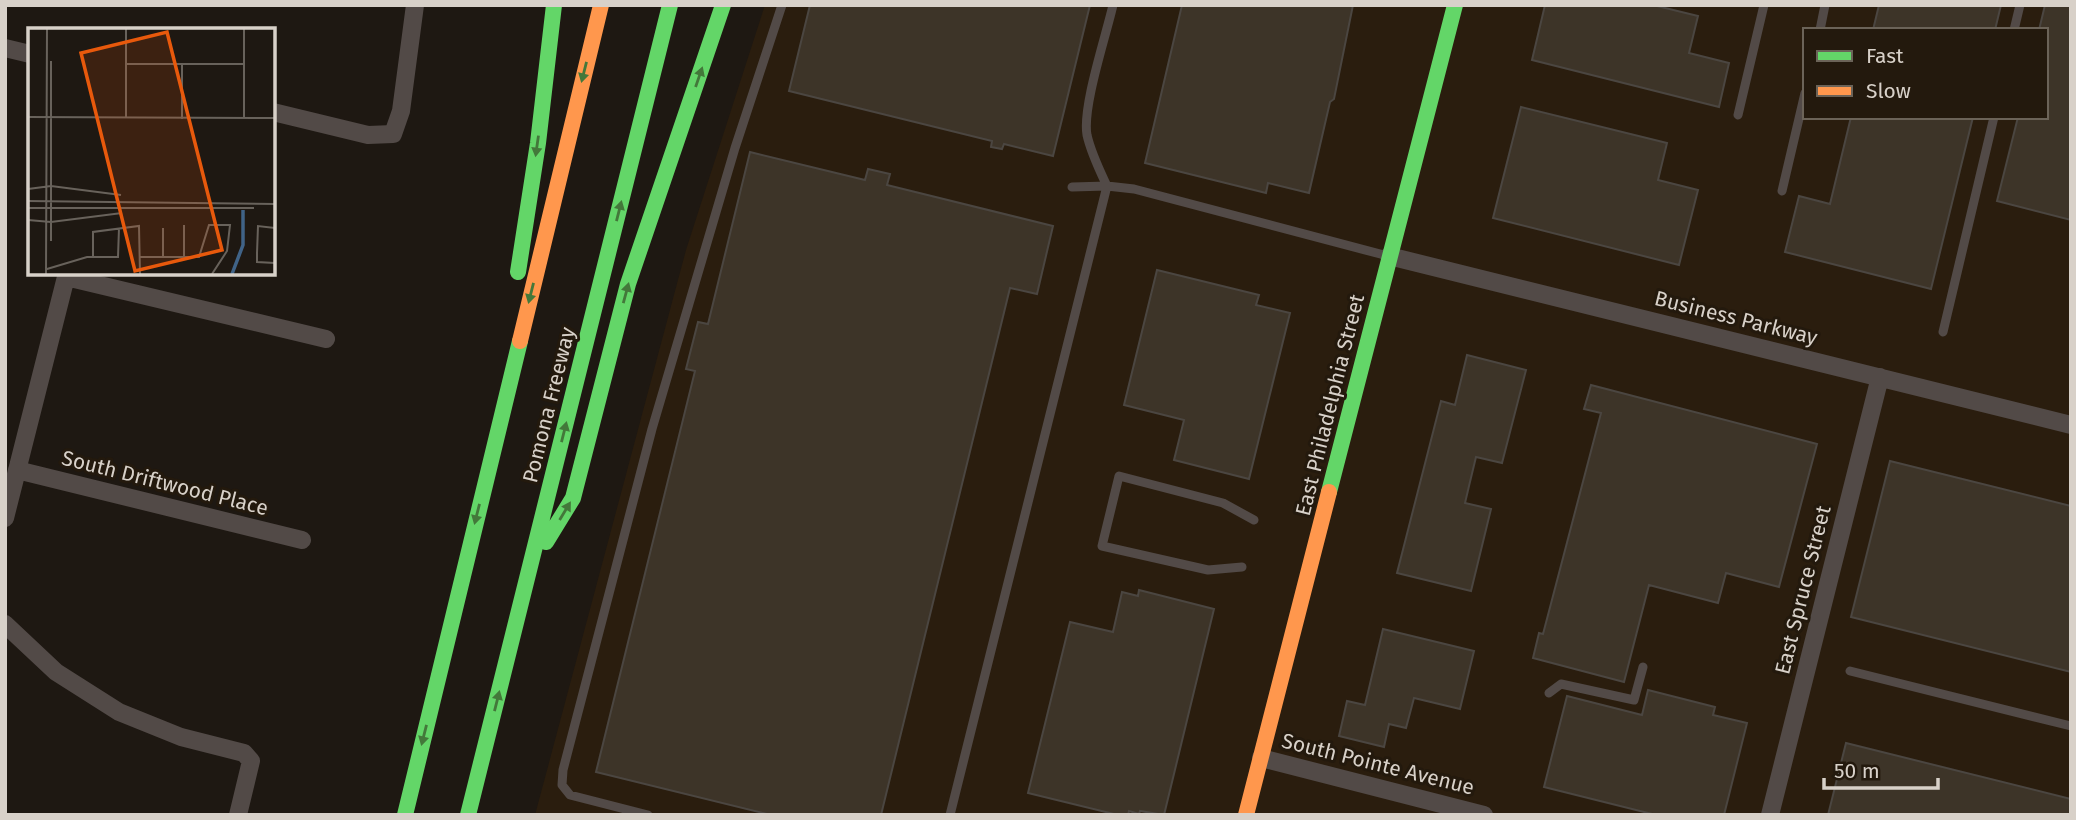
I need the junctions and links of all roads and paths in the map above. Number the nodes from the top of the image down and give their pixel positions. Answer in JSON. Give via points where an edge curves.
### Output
{"nodes":[{"id":1,"x":415,"y":5,"type":"edge"},
{"id":2,"x":554,"y":5,"type":"edge"},
{"id":3,"x":601,"y":5,"type":"edge"},
{"id":4,"x":670,"y":5,"type":"edge"},
{"id":5,"x":723,"y":5,"type":"edge"},
{"id":6,"x":782,"y":5,"type":"edge"},
{"id":7,"x":1113,"y":5,"type":"edge"},
{"id":8,"x":1455,"y":5,"type":"edge"},
{"id":9,"x":1764,"y":5,"type":"edge"},
{"id":10,"x":1825,"y":5,"type":"edge"},
{"id":11,"x":2020,"y":5,"type":"edge"},
{"id":12,"x":1820,"y":28,"type":"edge"},
{"id":13,"x":2014,"y":28,"type":"edge"},
{"id":14,"x":5,"y":48,"type":"edge"},
{"id":15,"x":28,"y":54,"type":"edge"},
{"id":16,"x":1803,"y":102,"type":"edge"},
{"id":17,"x":275,"y":112,"type":"edge"},
{"id":18,"x":1738,"y":115,"type":"dead end"},
{"id":19,"x":1994,"y":119,"type":"edge"},
{"id":20,"x":1107,"y":186,"type":"junction"},
{"id":21,"x":1072,"y":187,"type":"dead end"},
{"id":22,"x":1782,"y":191,"type":"dead end"},
{"id":23,"x":1389,"y":256,"type":"junction"},
{"id":24,"x":67,"y":275,"type":"edge"},
{"id":25,"x":1943,"y":332,"type":"dead end"},
{"id":26,"x":326,"y":339,"type":"dead end"},
{"id":27,"x":1880,"y":377,"type":"junction"},
{"id":28,"x":2071,"y":425,"type":"edge"},
{"id":29,"x":17,"y":470,"type":"junction"},
{"id":30,"x":487,"y":475,"type":"junction"},
{"id":31,"x":5,"y":518,"type":"edge"},
{"id":32,"x":1254,"y":520,"type":"dead end"},
{"id":33,"x":302,"y":540,"type":"dead end"},
{"id":34,"x":1242,"y":567,"type":"dead end"},
{"id":35,"x":530,"y":570,"type":"junction"},
{"id":36,"x":5,"y":624,"type":"edge"},
{"id":37,"x":1643,"y":667,"type":"dead end"},
{"id":38,"x":1850,"y":671,"type":"dead end"},
{"id":39,"x":1549,"y":693,"type":"dead end"},
{"id":40,"x":2071,"y":726,"type":"edge"},
{"id":41,"x":1261,"y":758,"type":"junction"},
{"id":42,"x":237,"y":815,"type":"edge"},
{"id":43,"x":405,"y":815,"type":"edge"},
{"id":44,"x":468,"y":815,"type":"edge"},
{"id":45,"x":648,"y":815,"type":"edge"},
{"id":46,"x":950,"y":815,"type":"edge"},
{"id":47,"x":1246,"y":815,"type":"edge"},
{"id":48,"x":1484,"y":815,"type":"edge"},
{"id":49,"x":1770,"y":815,"type":"edge"}],
"edges":[{"from":1,"to":17,"type":"street","via":[[401,111],[393,134],[368,135]]},
{"from":2,"to":30,"type":"main road","one_way":true,"via":[[538,143]]},
{"from":3,"to":30,"type":"main road","name":"Pomona Freeway","one_way":true},
{"from":35,"to":4,"type":"main road","name":"Pomona Freeway","one_way":true},
{"from":35,"to":5,"type":"main road","one_way":true,"via":[[573,498],[628,285]]},
{"from":6,"to":45,"type":"lane","via":[[652,429],[563,770],[562,785],[570,795]]},
{"from":7,"to":20,"type":"lane","via":[[1087,109],[1093,156]]},
{"from":8,"to":23,"type":"main road","name":"East Philadelphia Street"},
{"from":9,"to":18,"type":"lane"},
{"from":10,"to":12,"type":"lane"},
{"from":11,"to":13,"type":"lane"},
{"from":14,"to":15,"type":"street"},
{"from":16,"to":22,"type":"lane"},
{"from":19,"to":25,"type":"lane"},
{"from":20,"to":21,"type":"lane"},
{"from":20,"to":23,"type":"lane"},
{"from":20,"to":46,"type":"lane"},
{"from":23,"to":27,"type":"street","name":"Business Parkway"},
{"from":23,"to":41,"type":"main road","name":"East Philadelphia Street"},
{"from":24,"to":26,"type":"street"},
{"from":24,"to":29,"type":"street"},
{"from":27,"to":28,"type":"street","name":"Business Parkway"},
{"from":27,"to":49,"type":"street","name":"East Spruce Street"},
{"from":29,"to":31,"type":"street"},
{"from":29,"to":33,"type":"street","name":"South Driftwood Place"},
{"from":30,"to":43,"type":"main road","name":"Pomona Freeway","one_way":true},
{"from":32,"to":34,"type":"lane","via":[[1223,503],[1119,476],[1102,546],[1208,570]]},
{"from":44,"to":35,"type":"main road","name":"Pomona Freeway","one_way":true},
{"from":36,"to":42,"type":"street","via":[[56,671],[119,712],[181,737],[244,754],[251,761]]},
{"from":37,"to":39,"type":"lane","via":[[1634,700],[1561,684]]},
{"from":38,"to":40,"type":"lane"},
{"from":41,"to":47,"type":"main road","name":"East Philadelphia Street"},
{"from":41,"to":48,"type":"street","name":"South Pointe Avenue"}]}
